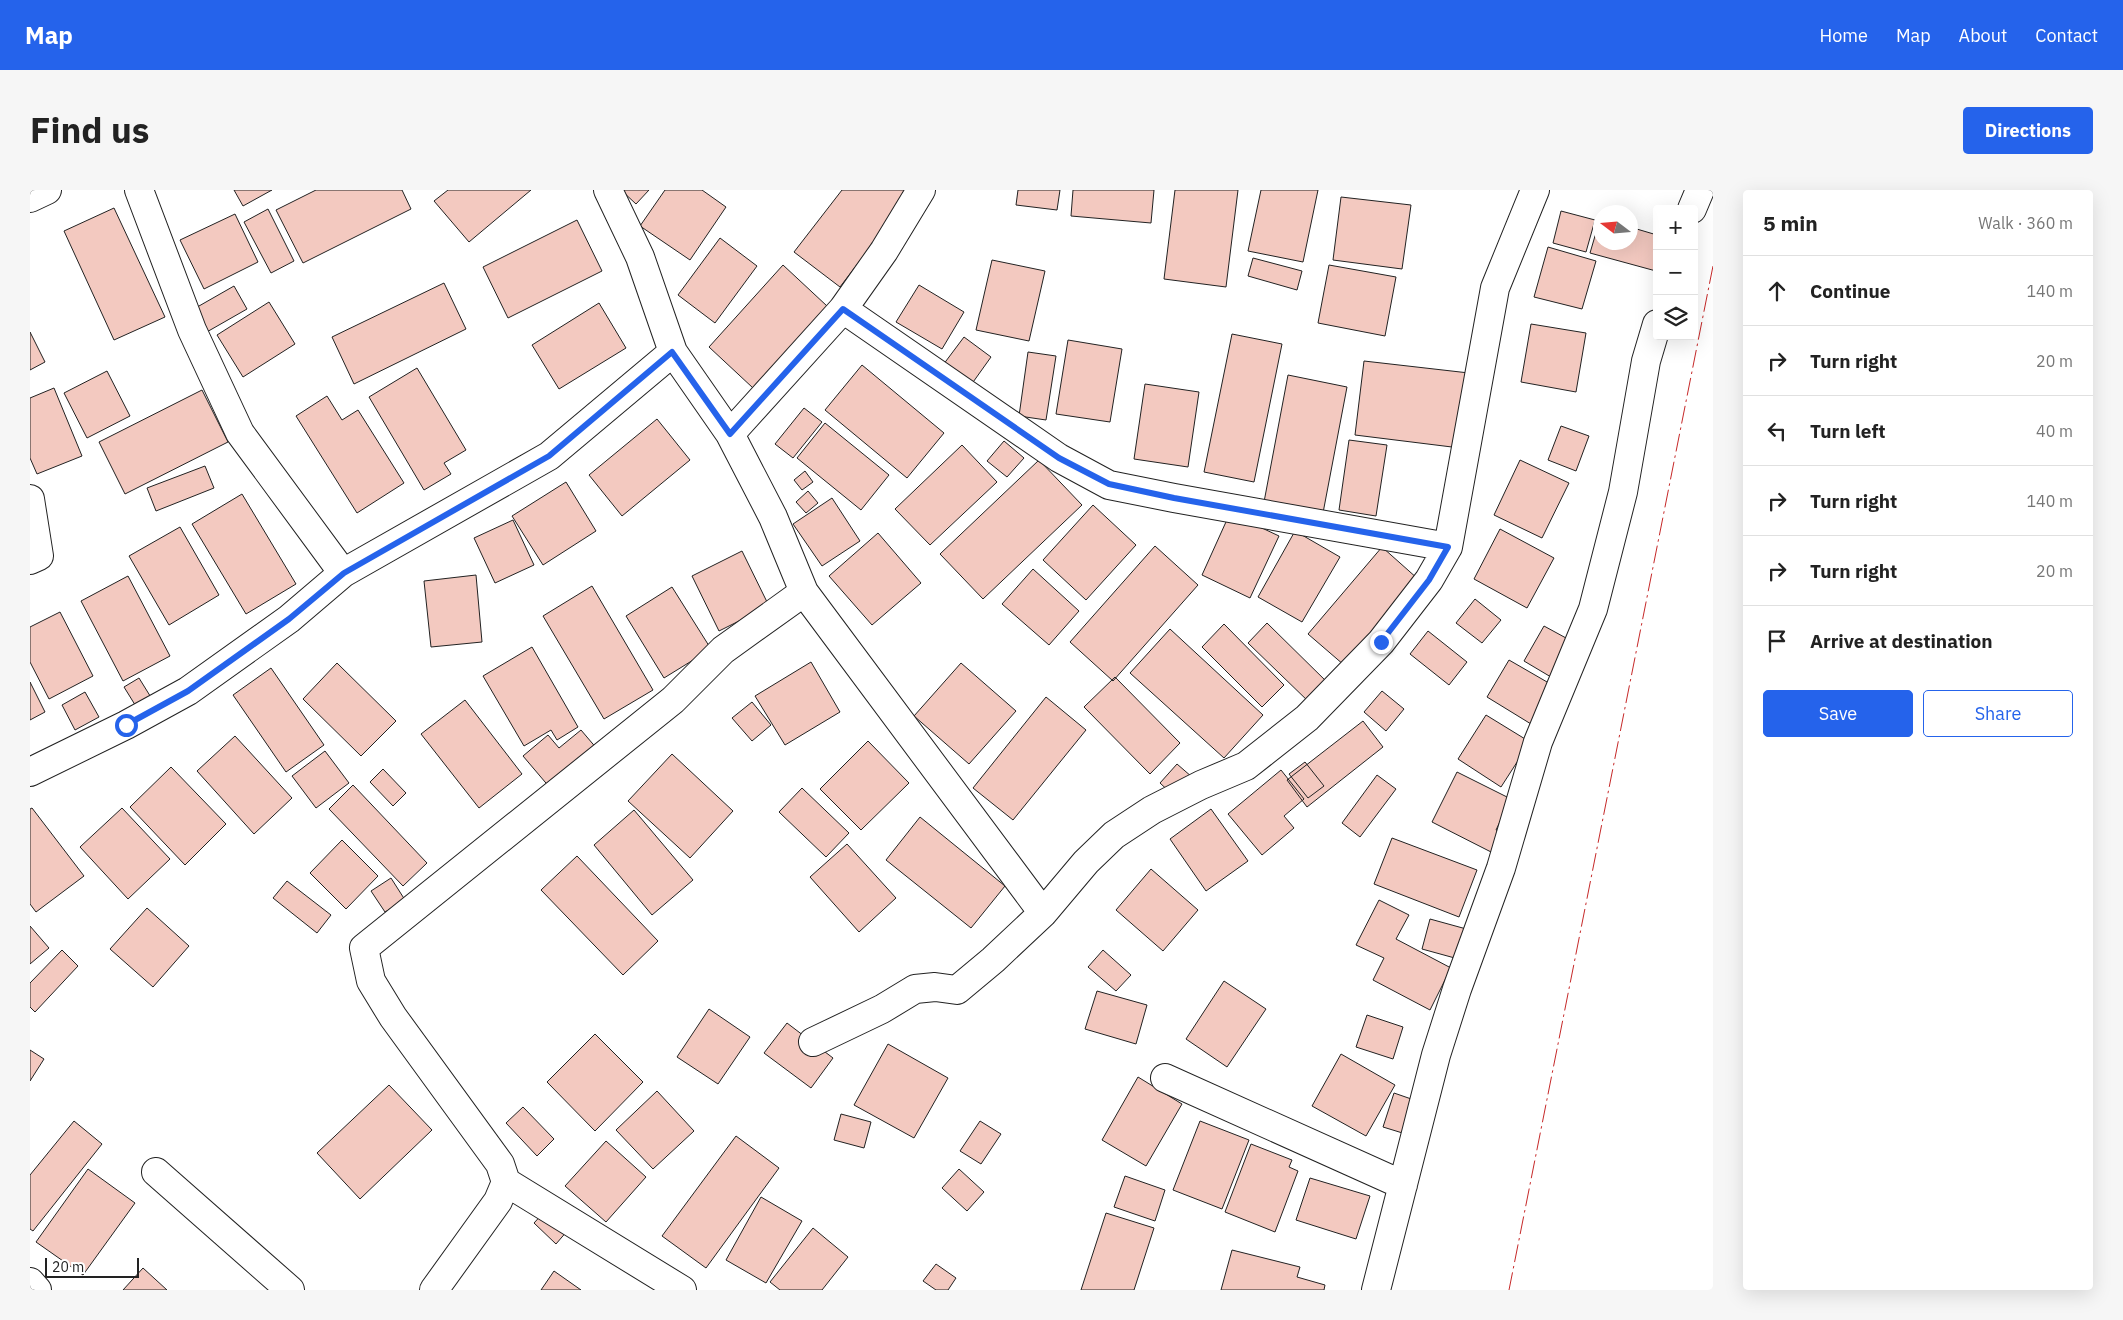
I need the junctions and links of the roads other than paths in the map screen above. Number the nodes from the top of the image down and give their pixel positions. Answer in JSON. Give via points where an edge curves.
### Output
{"nodes":[{"id":1,"x":47,"y":190,"type":"edge"},
{"id":2,"x":139,"y":190,"type":"edge"},
{"id":3,"x":608,"y":190,"type":"edge"},
{"id":4,"x":922,"y":190,"type":"edge"},
{"id":5,"x":1535,"y":190,"type":"edge"},
{"id":6,"x":1700,"y":190,"type":"edge"},
{"id":7,"x":30,"y":198,"type":"edge"},
{"id":8,"x":1694,"y":205,"type":"edge"},
{"id":9,"x":843,"y":309,"type":"junction"},
{"id":10,"x":1653,"y":337,"type":"edge"},
{"id":11,"x":672,"y":352,"type":"junction"},
{"id":12,"x":730,"y":434,"type":"junction"},
{"id":13,"x":30,"y":498,"type":"edge"},
{"id":14,"x":1448,"y":547,"type":"junction"},
{"id":15,"x":30,"y":560,"type":"edge"},
{"id":16,"x":344,"y":573,"type":"junction"},
{"id":17,"x":804,"y":592,"type":"junction"},
{"id":18,"x":30,"y":772,"type":"edge"},
{"id":19,"x":1043,"y":913,"type":"junction"},
{"id":20,"x":813,"y":1042,"type":"dead end"},
{"id":21,"x":1166,"y":1078,"type":"dead end"},
{"id":22,"x":156,"y":1172,"type":"dead end"},
{"id":23,"x":506,"y":1182,"type":"junction"},
{"id":24,"x":1403,"y":1185,"type":"junction"},
{"id":25,"x":30,"y":1282,"type":"edge"},
{"id":26,"x":37,"y":1290,"type":"edge"},
{"id":27,"x":290,"y":1290,"type":"edge"},
{"id":28,"x":434,"y":1290,"type":"edge"},
{"id":29,"x":682,"y":1290,"type":"edge"},
{"id":30,"x":1376,"y":1290,"type":"edge"}],
"edges":[{"from":1,"to":7,"type":"street"},
{"from":2,"to":16,"type":"street","via":[[192,330],[240,433]]},
{"from":3,"to":11,"type":"street","via":[[640,257]]},
{"from":4,"to":9,"type":"street","via":[[884,252]]},
{"from":5,"to":14,"type":"street","via":[[1495,288]]},
{"from":6,"to":8,"type":"street"},
{"from":9,"to":12,"type":"street"},
{"from":9,"to":14,"type":"street","via":[[1059,458],[1109,484]]},
{"from":10,"to":24,"type":"street","via":[[1623,492],[1593,609],[1538,742],[1501,868],[1436,1055]]},
{"from":11,"to":12,"type":"street"},
{"from":11,"to":16,"type":"street","via":[[549,456]]},
{"from":12,"to":17,"type":"street","via":[[773,517]]},
{"from":13,"to":15,"type":"street","via":[[39,556]]},
{"from":14,"to":19,"type":"street","via":[[1429,580],[1381,642],[1307,718],[1246,766],[1152,810],[1114,835],[1086,862]]},
{"from":16,"to":18,"type":"street","via":[[289,619],[188,691]]},
{"from":17,"to":19,"type":"street"},
{"from":17,"to":23,"type":"street","via":[[723,650],[673,700],[364,948],[371,981],[393,1017],[500,1164]]},
{"from":19,"to":20,"type":"street","via":[[957,990],[914,989],[882,1010]]},
{"from":21,"to":24,"type":"street"},
{"from":22,"to":27,"type":"street"},
{"from":23,"to":28,"type":"street","via":[[498,1201]]},
{"from":23,"to":29,"type":"street"},
{"from":24,"to":30,"type":"street"},
{"from":25,"to":26,"type":"street"}]}
